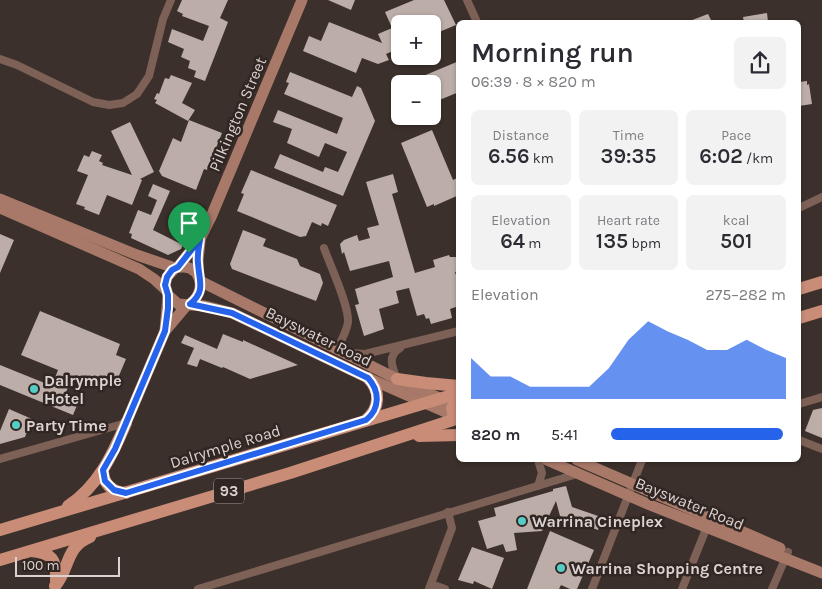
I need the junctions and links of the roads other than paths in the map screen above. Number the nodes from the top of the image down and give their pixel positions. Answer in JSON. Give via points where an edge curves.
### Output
{"nodes":[{"id":1,"x":171,"y":0,"type":"edge"},
{"id":2,"x":302,"y":0,"type":"edge"},
{"id":3,"x":468,"y":0,"type":"edge"},
{"id":4,"x":476,"y":20,"type":"edge"},
{"id":5,"x":0,"y":59,"type":"edge"},
{"id":6,"x":822,"y":197,"type":"edge"},
{"id":7,"x":0,"y":199,"type":"edge"},
{"id":8,"x":801,"y":207,"type":"edge"},
{"id":9,"x":0,"y":208,"type":"edge"},
{"id":10,"x":200,"y":239,"type":"junction"},
{"id":11,"x":324,"y":248,"type":"dead end"},
{"id":12,"x":176,"y":267,"type":"junction"},
{"id":13,"x":200,"y":280,"type":"junction"},
{"id":14,"x":822,"y":282,"type":"edge"},
{"id":15,"x":801,"y":288,"type":"edge"},
{"id":16,"x":167,"y":293,"type":"junction"},
{"id":17,"x":188,"y":304,"type":"junction"},
{"id":18,"x":822,"y":311,"type":"edge"},
{"id":19,"x":801,"y":317,"type":"edge"},
{"id":20,"x":165,"y":331,"type":"junction"},
{"id":21,"x":456,"y":332,"type":"edge"},
{"id":22,"x":404,"y":346,"type":"junction"},
{"id":23,"x":343,"y":351,"type":"junction"},
{"id":24,"x":368,"y":378,"type":"junction"},
{"id":25,"x":397,"y":378,"type":"junction"},
{"id":26,"x":456,"y":386,"type":"edge"},
{"id":27,"x":822,"y":397,"type":"edge"},
{"id":28,"x":441,"y":398,"type":"junction"},
{"id":29,"x":801,"y":403,"type":"edge"},
{"id":30,"x":424,"y":404,"type":"junction"},
{"id":31,"x":456,"y":407,"type":"edge"},
{"id":32,"x":456,"y":408,"type":"edge"},
{"id":33,"x":456,"y":409,"type":"edge"},
{"id":34,"x":366,"y":420,"type":"junction"},
{"id":35,"x":126,"y":423,"type":"junction"},
{"id":36,"x":456,"y":435,"type":"edge"},
{"id":37,"x":397,"y":438,"type":"junction"},
{"id":38,"x":801,"y":441,"type":"edge"},
{"id":39,"x":822,"y":449,"type":"edge"},
{"id":40,"x":0,"y":459,"type":"edge"},
{"id":41,"x":539,"y":462,"type":"edge"},
{"id":42,"x":551,"y":462,"type":"edge"},
{"id":43,"x":581,"y":462,"type":"edge"},
{"id":44,"x":641,"y":462,"type":"edge"},
{"id":45,"x":103,"y":470,"type":"junction"},
{"id":46,"x":578,"y":474,"type":"junction"},
{"id":47,"x":632,"y":485,"type":"junction"},
{"id":48,"x":538,"y":486,"type":"junction"},
{"id":49,"x":126,"y":493,"type":"junction"},
{"id":50,"x":628,"y":496,"type":"junction"},
{"id":51,"x":448,"y":512,"type":"junction"},
{"id":52,"x":57,"y":513,"type":"junction"},
{"id":53,"x":708,"y":523,"type":"junction"},
{"id":54,"x":113,"y":525,"type":"junction"},
{"id":55,"x":0,"y":530,"type":"edge"},
{"id":56,"x":29,"y":551,"type":"junction"},
{"id":57,"x":786,"y":555,"type":"junction"},
{"id":58,"x":0,"y":560,"type":"edge"},
{"id":59,"x":822,"y":566,"type":"edge"},
{"id":60,"x":822,"y":573,"type":"edge"},
{"id":61,"x":430,"y":586,"type":"edge"},
{"id":62,"x":55,"y":588,"type":"edge"},
{"id":63,"x":198,"y":589,"type":"edge"},
{"id":64,"x":445,"y":589,"type":"edge"},
{"id":65,"x":592,"y":589,"type":"edge"},
{"id":66,"x":682,"y":589,"type":"edge"},
{"id":67,"x":772,"y":589,"type":"edge"}],
"edges":[{"from":1,"to":5,"type":"street","via":[[149,76],[136,94],[123,103],[93,102]]},
{"from":2,"to":10,"type":"main road","name":"Pilkington Street"},
{"from":3,"to":4,"type":"street"},
{"from":6,"to":8,"type":"street"},
{"from":7,"to":12,"type":"main road","via":[[137,255]]},
{"from":9,"to":16,"type":"main road","via":[[139,269]]},
{"from":10,"to":12,"type":"main road","name":"Pilkington Street"},
{"from":10,"to":13,"type":"main road","name":"Pilkington Street"},
{"from":11,"to":23,"type":"street","via":[[348,319]]},
{"from":12,"to":13,"type":"main road","via":[[191,269]]},
{"from":12,"to":16,"type":"main road","via":[[167,277]]},
{"from":13,"to":17,"type":"main road","via":[[199,294]]},
{"from":13,"to":23,"type":"main road","name":"Bayswater Road"},
{"from":14,"to":15,"type":"main road"},
{"from":16,"to":17,"type":"main road","via":[[178,304]]},
{"from":16,"to":20,"type":"main road"},
{"from":17,"to":20,"type":"main road"},
{"from":17,"to":24,"type":"main road","name":"Bayswater Road","via":[[232,313]]},
{"from":18,"to":19,"type":"main road"},
{"from":20,"to":35,"type":"main road"},
{"from":21,"to":22,"type":"street"},
{"from":22,"to":23,"type":"street","via":[[365,354]]},
{"from":22,"to":25,"type":"street","via":[[391,358]]},
{"from":23,"to":25,"type":"main road","name":"Bayswater Road"},
{"from":24,"to":30,"type":"main road","name":"Bayswater Road"},
{"from":24,"to":34,"type":"main road","via":[[376,389],[377,401],[375,411]]},
{"from":25,"to":26,"type":"main road"},
{"from":25,"to":28,"type":"main road","name":"Bayswater Road"},
{"from":27,"to":29,"type":"street"},
{"from":28,"to":30,"type":"main road","name":"Dalrymple Road","number":"93"},
{"from":28,"to":31,"type":"main road","name":"Dalrymple Road","number":"93"},
{"from":30,"to":32,"type":"main road","name":"Bayswater Road"},
{"from":30,"to":34,"type":"main road","name":"Dalrymple Road","number":"93"},
{"from":33,"to":37,"type":"main road","number":"93"},
{"from":34,"to":49,"type":"main road","name":"Dalrymple Road","number":"93"},
{"from":35,"to":40,"type":"street"},
{"from":35,"to":45,"type":"main road"},
{"from":36,"to":37,"type":"main road"},
{"from":37,"to":54,"type":"main road","number":"93"},
{"from":38,"to":39,"type":"street"},
{"from":41,"to":48,"type":"street","via":[[542,474]]},
{"from":42,"to":46,"type":"main road","name":"Bayswater Road"},
{"from":43,"to":47,"type":"main road","name":"Bayswater Road"},
{"from":44,"to":47,"type":"street"},
{"from":45,"to":49,"type":"main road","via":[[108,485]]},
{"from":45,"to":52,"type":"main road","via":[[84,495]]},
{"from":46,"to":48,"type":"street"},
{"from":46,"to":50,"type":"main road","name":"Bayswater Road"},
{"from":47,"to":50,"type":"street"},
{"from":47,"to":53,"type":"main road","name":"Bayswater Road"},
{"from":48,"to":51,"type":"street"},
{"from":49,"to":52,"type":"main road","name":"Dalrymple Road","number":"93"},
{"from":50,"to":53,"type":"main road","name":"Bayswater Road"},
{"from":50,"to":65,"type":"street"},
{"from":51,"to":61,"type":"street","via":[[452,528]]},
{"from":51,"to":63,"type":"street"},
{"from":52,"to":55,"type":"main road","name":"Dalrymple Road","number":"93"},
{"from":53,"to":57,"type":"main road","name":"Bayswater Road"},
{"from":53,"to":66,"type":"street"},
{"from":54,"to":56,"type":"main road","number":"93"},
{"from":54,"to":62,"type":"main road","via":[[112,530],[76,546]]},
{"from":56,"to":58,"type":"main road","number":"93"},
{"from":56,"to":62,"type":"main road","via":[[45,552],[53,561]]},
{"from":57,"to":59,"type":"main road","name":"Bayswater Road"},
{"from":57,"to":60,"type":"main road","name":"Bayswater Road"},
{"from":57,"to":67,"type":"street"},
{"from":61,"to":64,"type":"street"}]}
